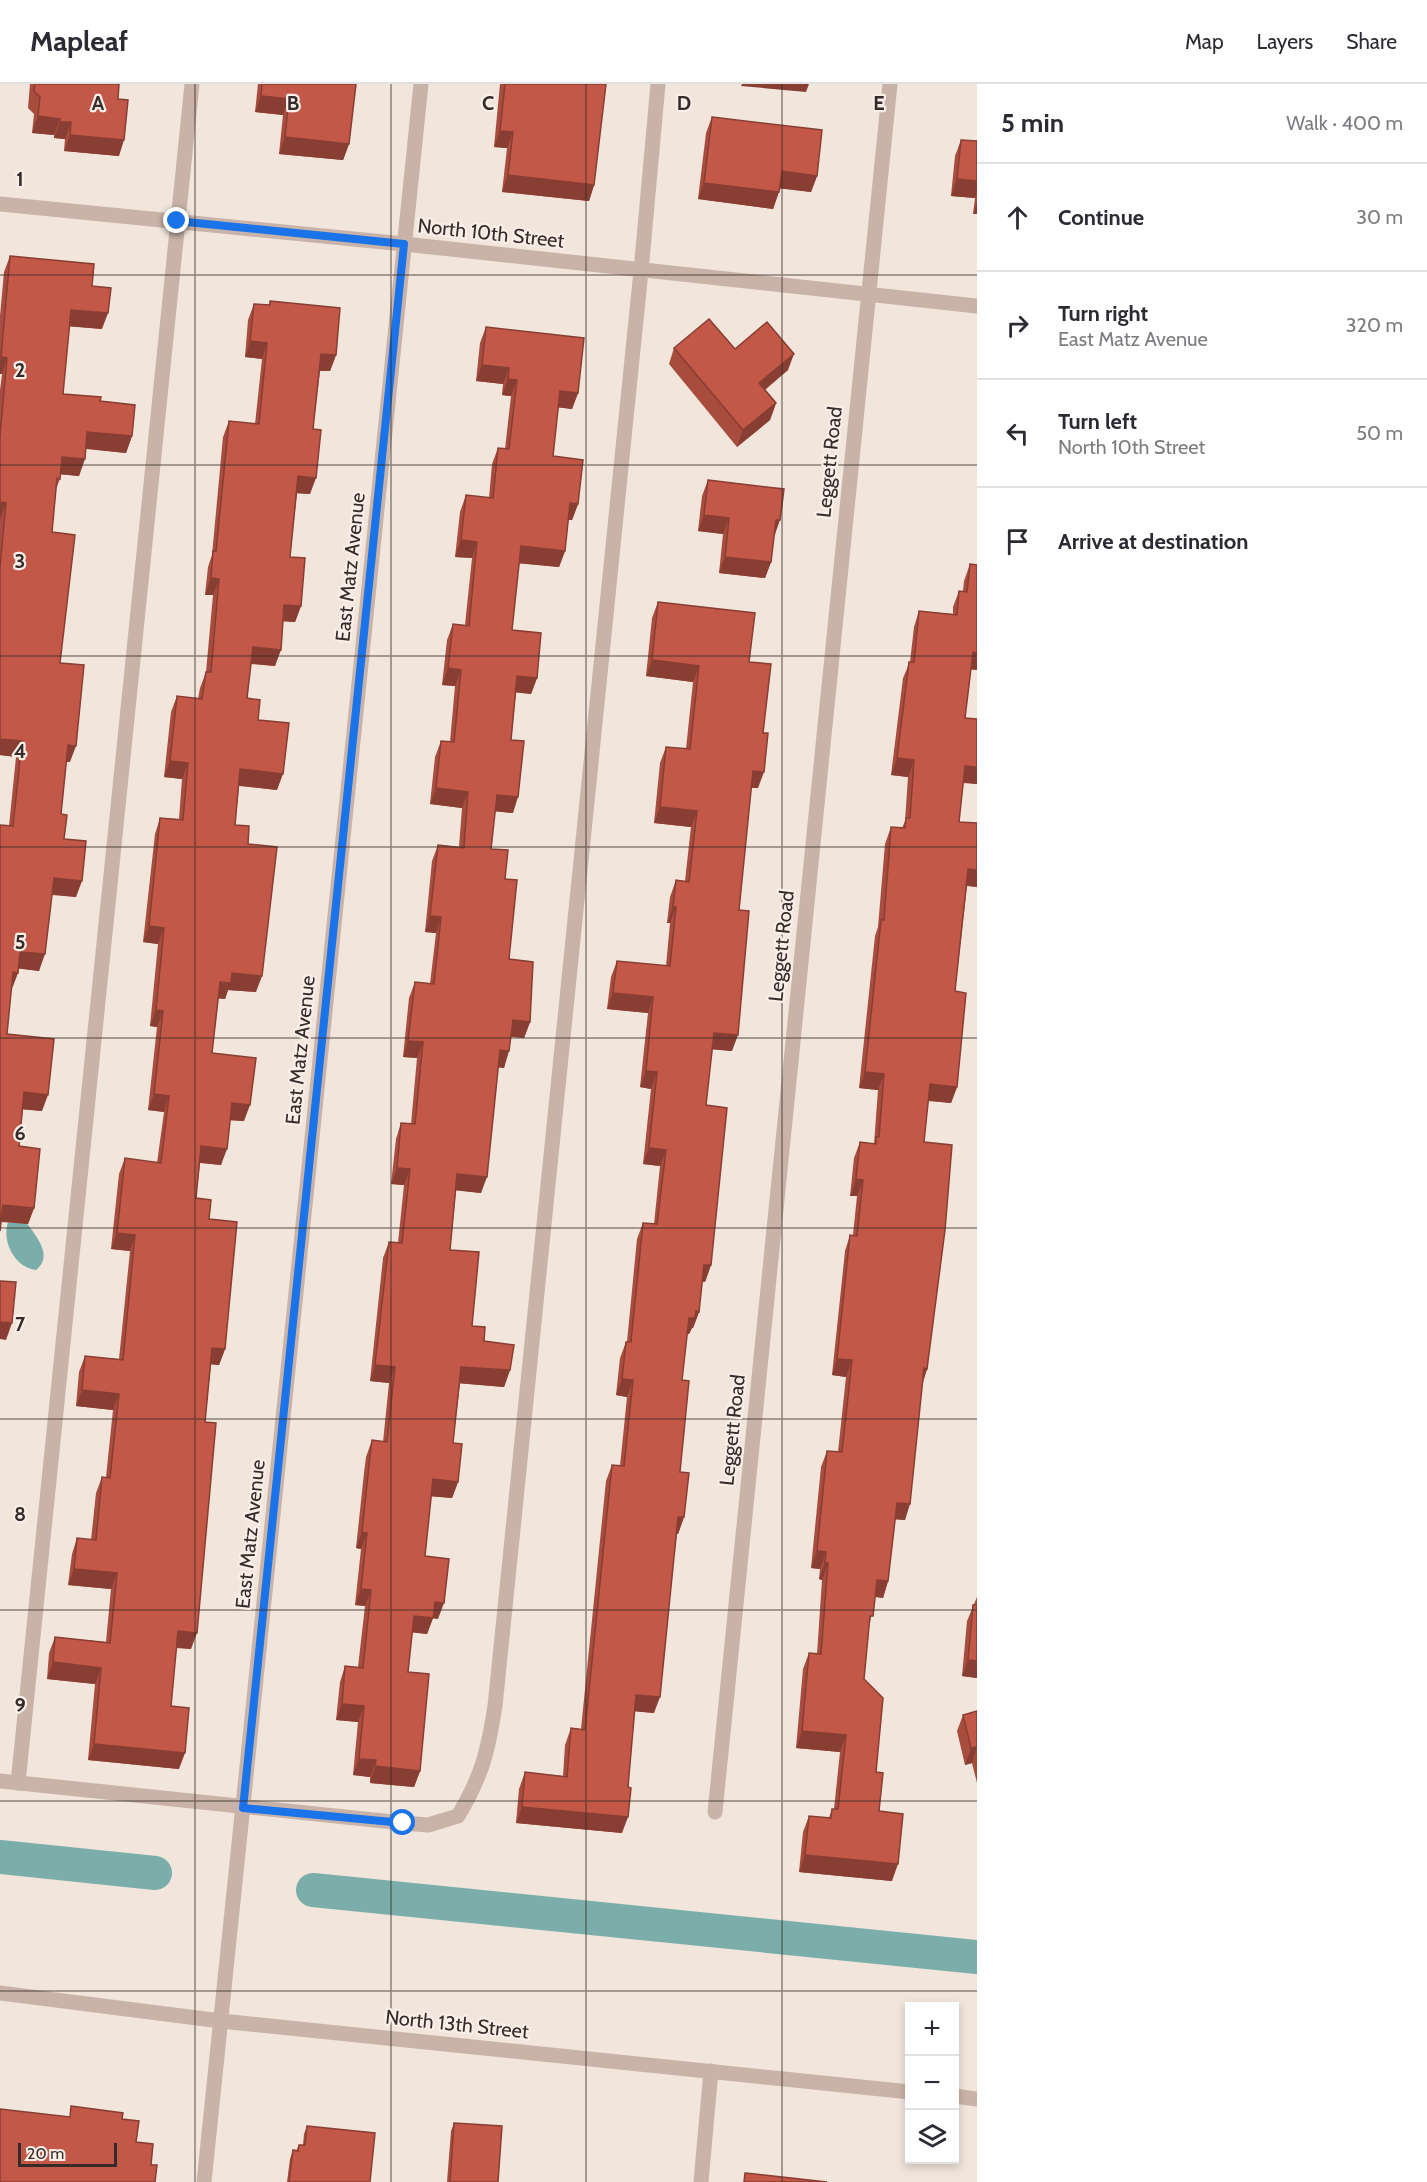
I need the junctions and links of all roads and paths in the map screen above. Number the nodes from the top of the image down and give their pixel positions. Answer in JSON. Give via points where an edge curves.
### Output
{"nodes":[{"id":1,"x":192,"y":84,"type":"edge"},
{"id":2,"x":421,"y":84,"type":"edge"},
{"id":3,"x":658,"y":84,"type":"edge"},
{"id":4,"x":890,"y":84,"type":"edge"},
{"id":5,"x":0,"y":204,"type":"edge"},
{"id":6,"x":177,"y":221,"type":"junction"},
{"id":7,"x":404,"y":244,"type":"junction"},
{"id":8,"x":641,"y":271,"type":"junction"},
{"id":9,"x":867,"y":296,"type":"junction"},
{"id":10,"x":977,"y":306,"type":"edge"},
{"id":11,"x":0,"y":1781,"type":"edge"},
{"id":12,"x":18,"y":1783,"type":"junction"},
{"id":13,"x":243,"y":1808,"type":"junction"},
{"id":14,"x":715,"y":1812,"type":"dead end"},
{"id":15,"x":0,"y":1993,"type":"edge"},
{"id":16,"x":221,"y":2021,"type":"junction"},
{"id":17,"x":711,"y":2071,"type":"junction"},
{"id":18,"x":905,"y":2092,"type":"edge"},
{"id":19,"x":959,"y":2097,"type":"edge"},
{"id":20,"x":977,"y":2099,"type":"edge"},
{"id":21,"x":204,"y":2182,"type":"edge"},
{"id":22,"x":701,"y":2182,"type":"edge"}],
"edges":[{"from":1,"to":6,"type":"street"},
{"from":2,"to":7,"type":"street","name":"East Matz Avenue"},
{"from":3,"to":8,"type":"street"},
{"from":4,"to":9,"type":"street","name":"Leggett Road"},
{"from":5,"to":6,"type":"street","name":"North 10th Street"},
{"from":6,"to":7,"type":"street","name":"North 10th Street"},
{"from":6,"to":12,"type":"street"},
{"from":7,"to":8,"type":"street","name":"North 10th Street"},
{"from":7,"to":13,"type":"street","name":"East Matz Avenue"},
{"from":8,"to":9,"type":"street","name":"North 10th Street"},
{"from":8,"to":13,"type":"street","via":[[488,1752],[476,1787],[458,1816],[428,1825]]},
{"from":9,"to":10,"type":"street","name":"North 10th Street"},
{"from":9,"to":14,"type":"street","name":"Leggett Road"},
{"from":11,"to":12,"type":"street"},
{"from":12,"to":13,"type":"street"},
{"from":13,"to":16,"type":"street","name":"East Matz Avenue"},
{"from":15,"to":16,"type":"street","name":"North 13th Street"},
{"from":16,"to":17,"type":"street","name":"North 13th Street"},
{"from":16,"to":21,"type":"street","name":"East Matz Avenue"},
{"from":17,"to":18,"type":"street","name":"North 13th Street"},
{"from":17,"to":22,"type":"street"},
{"from":19,"to":20,"type":"street"}]}
